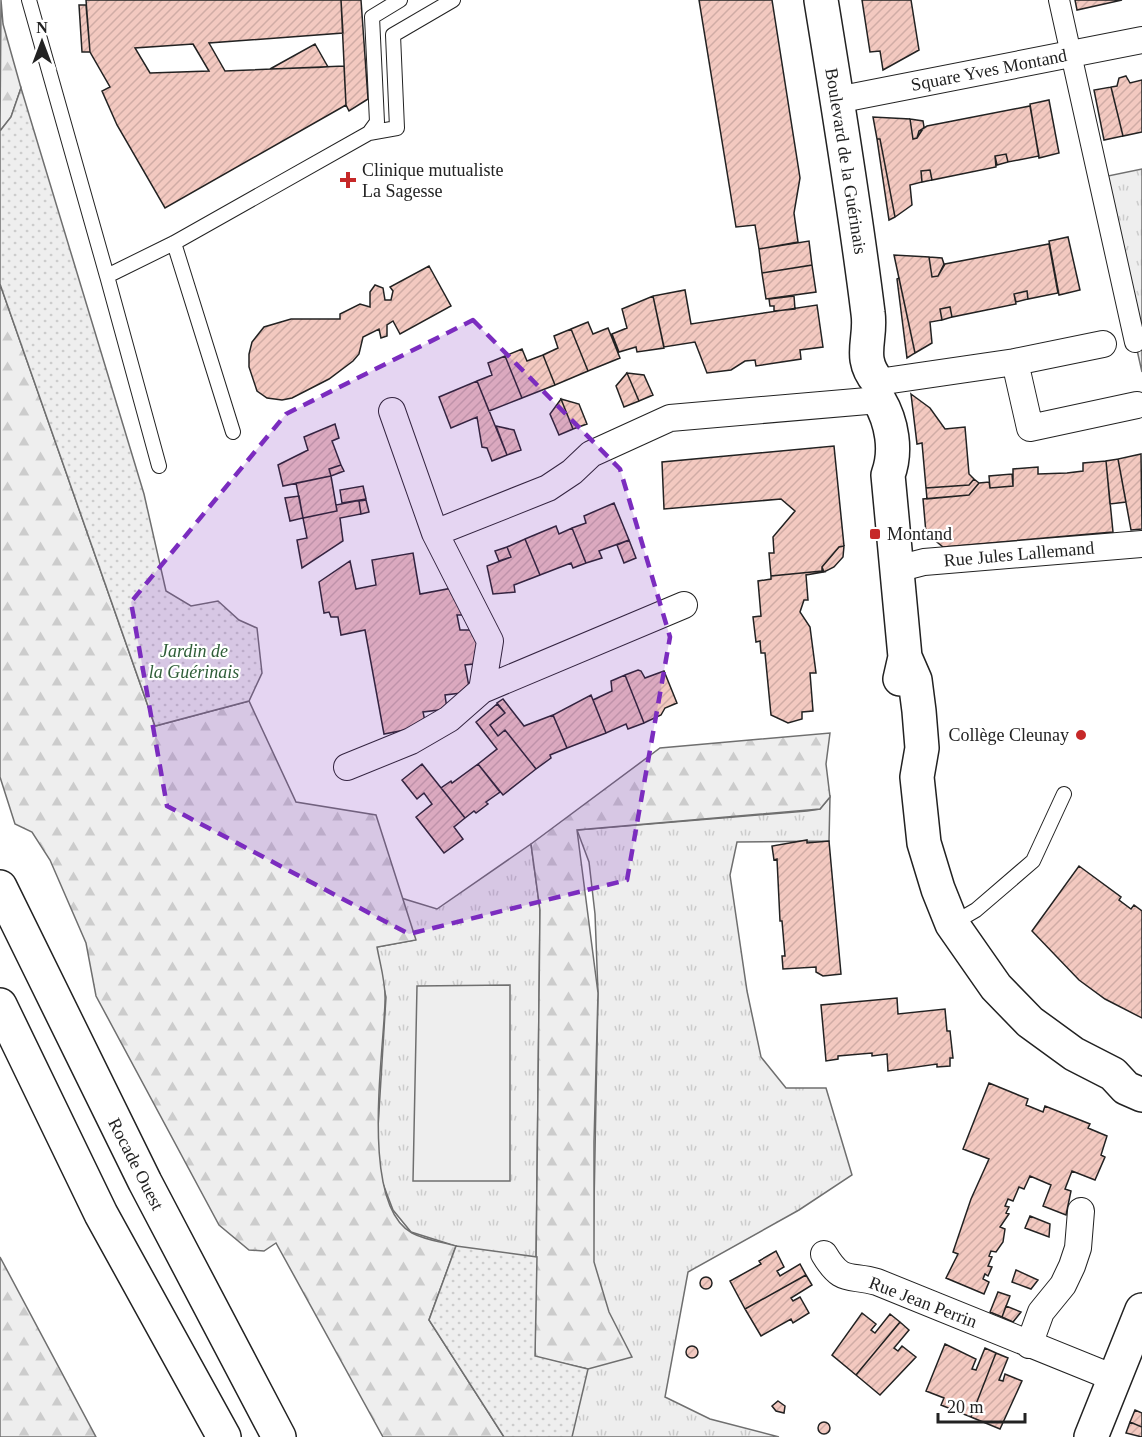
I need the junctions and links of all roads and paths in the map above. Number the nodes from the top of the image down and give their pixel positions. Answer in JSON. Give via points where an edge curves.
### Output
{"nodes":[{"id":1,"x":29,"y":0,"type":"edge"},
{"id":2,"x":400,"y":0,"type":"edge"},
{"id":3,"x":453,"y":0,"type":"edge"},
{"id":4,"x":821,"y":0,"type":"edge"},
{"id":5,"x":1059,"y":0,"type":"edge"},
{"id":6,"x":1142,"y":40,"type":"edge"},
{"id":7,"x":1071,"y":53,"type":"junction"},
{"id":8,"x":837,"y":100,"type":"junction"},
{"id":9,"x":369,"y":133,"type":"junction"},
{"id":10,"x":174,"y":243,"type":"junction"},
{"id":11,"x":107,"y":276,"type":"junction"},
{"id":12,"x":1135,"y":342,"type":"dead end"},
{"id":13,"x":1103,"y":344,"type":"dead end"},
{"id":14,"x":1015,"y":362,"type":"junction"},
{"id":15,"x":879,"y":391,"type":"junction"},
{"id":16,"x":1137,"y":405,"type":"dead end"},
{"id":17,"x":392,"y":411,"type":"dead end"},
{"id":18,"x":233,"y":432,"type":"dead end"},
{"id":19,"x":159,"y":466,"type":"dead end"},
{"id":20,"x":435,"y":533,"type":"junction"},
{"id":21,"x":1142,"y":544,"type":"edge"},
{"id":22,"x":897,"y":568,"type":"junction"},
{"id":23,"x":684,"y":606,"type":"dead end"},
{"id":24,"x":482,"y":690,"type":"junction"},
{"id":25,"x":347,"y":767,"type":"dead end"},
{"id":26,"x":1064,"y":794,"type":"dead end"},
{"id":27,"x":0,"y":887,"type":"edge"},
{"id":28,"x":952,"y":924,"type":"junction"},
{"id":29,"x":0,"y":1005,"type":"edge"},
{"id":30,"x":1127,"y":1076,"type":"edge"},
{"id":31,"x":1142,"y":1095,"type":"edge"},
{"id":32,"x":1081,"y":1211,"type":"dead end"},
{"id":33,"x":824,"y":1254,"type":"dead end"},
{"id":34,"x":1142,"y":1310,"type":"edge"},
{"id":35,"x":1029,"y":1345,"type":"junction"},
{"id":36,"x":1114,"y":1378,"type":"junction"},
{"id":37,"x":224,"y":1437,"type":"edge"},
{"id":38,"x":279,"y":1437,"type":"edge"},
{"id":39,"x":1091,"y":1437,"type":"edge"}],
"edges":[{"from":1,"to":11,"type":"lane"},
{"from":2,"to":9,"type":"lane","via":[[372,16],[377,122]]},
{"from":3,"to":9,"type":"lane","via":[[393,35],[397,128]]},
{"from":4,"to":8,"type":"main road","name":"Boulevard de la Guérinais"},
{"from":5,"to":7,"type":"street"},
{"from":6,"to":7,"type":"street","name":"Square Yves Montand"},
{"from":7,"to":8,"type":"street","name":"Square Yves Montand"},
{"from":7,"to":12,"type":"street"},
{"from":8,"to":15,"type":"main road","name":"Boulevard de la Guérinais","via":[[870,322],[865,343],[868,364]]},
{"from":9,"to":10,"type":"lane"},
{"from":10,"to":11,"type":"lane"},
{"from":10,"to":18,"type":"lane"},
{"from":11,"to":19,"type":"lane"},
{"from":13,"to":14,"type":"street"},
{"from":14,"to":15,"type":"street"},
{"from":14,"to":16,"type":"street","via":[[1030,428]]},
{"from":15,"to":20,"type":"street","via":[[670,418],[591,454],[548,488]]},
{"from":15,"to":22,"type":"main road","via":[[874,427],[878,455],[888,475]]},
{"from":17,"to":20,"type":"street"},
{"from":20,"to":24,"type":"street","via":[[490,640]]},
{"from":21,"to":22,"type":"street","name":"Rue Jules Lallemand","via":[[924,562]]},
{"from":22,"to":28,"type":"main road","via":[[905,657],[900,681],[905,750],[917,777],[924,843]]},
{"from":23,"to":24,"type":"street"},
{"from":24,"to":25,"type":"street","via":[[449,719],[411,741]]},
{"from":26,"to":28,"type":"lane","via":[[1033,861],[976,910]]},
{"from":27,"to":38,"type":"main road","name":"Rocade Ouest","via":[[145,1182]]},
{"from":28,"to":30,"type":"main road","via":[[996,987],[1024,1016],[1074,1054]]},
{"from":29,"to":37,"type":"main road","via":[[101,1214]]},
{"from":30,"to":31,"type":"main road","via":[[1126,1088]]},
{"from":32,"to":35,"type":"street","via":[[1078,1248],[1072,1266],[1041,1312]]},
{"from":33,"to":35,"type":"street","name":"Rue Jean Perrin","via":[[834,1271],[843,1276],[877,1282]]},
{"from":34,"to":36,"type":"main road"},
{"from":35,"to":36,"type":"street","name":"Rue Jean Perrin"},
{"from":36,"to":39,"type":"main road"}]}
